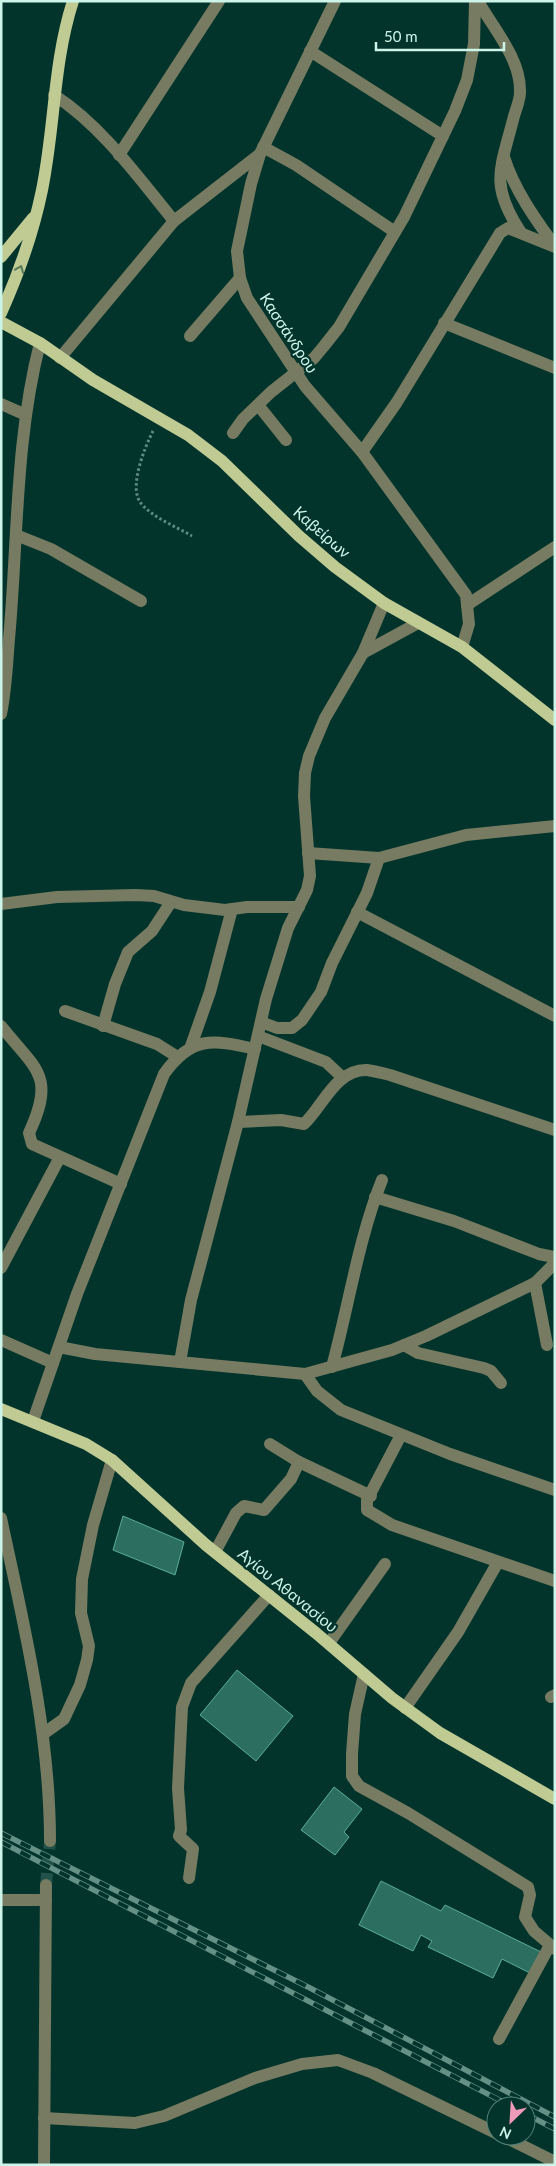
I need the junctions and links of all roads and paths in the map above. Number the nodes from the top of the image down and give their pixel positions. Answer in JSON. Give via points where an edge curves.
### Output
{"nodes":[{"id":1,"x":73,"y":1,"type":"edge"},
{"id":2,"x":219,"y":1,"type":"edge"},
{"id":3,"x":335,"y":1,"type":"edge"},
{"id":4,"x":476,"y":1,"type":"edge"},
{"id":5,"x":310,"y":51,"type":"junction"},
{"id":6,"x":54,"y":95,"type":"junction"},
{"id":7,"x":443,"y":136,"type":"junction"},
{"id":8,"x":262,"y":151,"type":"junction"},
{"id":9,"x":119,"y":155,"type":"junction"},
{"id":10,"x":504,"y":156,"type":"junction"},
{"id":11,"x":37,"y":212,"type":"junction"},
{"id":12,"x":174,"y":220,"type":"junction"},
{"id":13,"x":520,"y":231,"type":"junction"},
{"id":14,"x":395,"y":232,"type":"junction"},
{"id":15,"x":555,"y":246,"type":"edge"},
{"id":16,"x":1,"y":257,"type":"edge"},
{"id":17,"x":240,"y":278,"type":"junction"},
{"id":18,"x":1,"y":313,"type":"edge"},
{"id":19,"x":1,"y":322,"type":"edge"},
{"id":20,"x":444,"y":323,"type":"junction"},
{"id":21,"x":190,"y":336,"type":"dead end"},
{"id":22,"x":40,"y":343,"type":"junction"},
{"id":23,"x":60,"y":358,"type":"junction"},
{"id":24,"x":555,"y":368,"type":"edge"},
{"id":25,"x":295,"y":371,"type":"junction"},
{"id":26,"x":1,"y":404,"type":"edge"},
{"id":27,"x":258,"y":405,"type":"junction"},
{"id":28,"x":26,"y":415,"type":"junction"},
{"id":29,"x":160,"y":417,"type":"junction"},
{"id":30,"x":233,"y":433,"type":"dead end"},
{"id":31,"x":286,"y":440,"type":"dead end"},
{"id":32,"x":362,"y":452,"type":"junction"},
{"id":33,"x":16,"y":535,"type":"junction"},
{"id":34,"x":192,"y":536,"type":"dead end"},
{"id":35,"x":555,"y":547,"type":"edge"},
{"id":36,"x":142,"y":602,"type":"dead end"},
{"id":37,"x":384,"y":604,"type":"junction"},
{"id":38,"x":467,"y":605,"type":"junction"},
{"id":39,"x":418,"y":623,"type":"junction"},
{"id":40,"x":462,"y":647,"type":"junction"},
{"id":41,"x":363,"y":653,"type":"junction"},
{"id":42,"x":1,"y":714,"type":"edge"},
{"id":43,"x":554,"y":718,"type":"edge"},
{"id":44,"x":555,"y":826,"type":"edge"},
{"id":45,"x":308,"y":853,"type":"junction"},
{"id":46,"x":379,"y":858,"type":"junction"},
{"id":47,"x":172,"y":902,"type":"junction"},
{"id":48,"x":1,"y":904,"type":"edge"},
{"id":49,"x":299,"y":907,"type":"junction"},
{"id":50,"x":232,"y":909,"type":"junction"},
{"id":51,"x":357,"y":912,"type":"junction"},
{"id":52,"x":65,"y":1011,"type":"dead end"},
{"id":53,"x":555,"y":1016,"type":"edge"},
{"id":54,"x":261,"y":1022,"type":"junction"},
{"id":55,"x":1,"y":1026,"type":"edge"},
{"id":56,"x":103,"y":1026,"type":"junction"},
{"id":57,"x":258,"y":1036,"type":"junction"},
{"id":58,"x":191,"y":1046,"type":"junction"},
{"id":59,"x":255,"y":1049,"type":"junction"},
{"id":60,"x":176,"y":1056,"type":"junction"},
{"id":61,"x":343,"y":1078,"type":"junction"},
{"id":62,"x":238,"y":1122,"type":"junction"},
{"id":63,"x":555,"y":1130,"type":"edge"},
{"id":64,"x":60,"y":1156,"type":"junction"},
{"id":65,"x":382,"y":1180,"type":"dead end"},
{"id":66,"x":121,"y":1184,"type":"junction"},
{"id":67,"x":375,"y":1197,"type":"junction"},
{"id":68,"x":554,"y":1260,"type":"edge"},
{"id":69,"x":1,"y":1268,"type":"edge"},
{"id":70,"x":535,"y":1284,"type":"junction"},
{"id":71,"x":1,"y":1340,"type":"edge"},
{"id":72,"x":404,"y":1345,"type":"junction"},
{"id":73,"x":547,"y":1345,"type":"dead end"},
{"id":74,"x":59,"y":1347,"type":"junction"},
{"id":75,"x":180,"y":1362,"type":"junction"},
{"id":76,"x":53,"y":1363,"type":"junction"},
{"id":77,"x":332,"y":1367,"type":"junction"},
{"id":78,"x":306,"y":1374,"type":"junction"},
{"id":79,"x":501,"y":1383,"type":"dead end"},
{"id":80,"x":1,"y":1409,"type":"edge"},
{"id":81,"x":33,"y":1422,"type":"junction"},
{"id":82,"x":401,"y":1435,"type":"junction"},
{"id":83,"x":270,"y":1444,"type":"dead end"},
{"id":84,"x":112,"y":1460,"type":"junction"},
{"id":85,"x":299,"y":1462,"type":"junction"},
{"id":86,"x":555,"y":1490,"type":"edge"},
{"id":87,"x":370,"y":1496,"type":"junction"},
{"id":88,"x":1,"y":1518,"type":"edge"},
{"id":89,"x":215,"y":1552,"type":"junction"},
{"id":90,"x":498,"y":1562,"type":"junction"},
{"id":91,"x":385,"y":1564,"type":"dead end"},
{"id":92,"x":555,"y":1581,"type":"edge"},
{"id":93,"x":269,"y":1595,"type":"junction"},
{"id":94,"x":329,"y":1644,"type":"junction"},
{"id":95,"x":364,"y":1674,"type":"junction"},
{"id":96,"x":406,"y":1708,"type":"junction"},
{"id":97,"x":43,"y":1734,"type":"junction"},
{"id":98,"x":555,"y":1799,"type":"edge"},
{"id":99,"x":50,"y":1841,"type":"tunnel mouth"},
{"id":100,"x":189,"y":1878,"type":"dead end"},
{"id":101,"x":46,"y":1884,"type":"tunnel mouth"},
{"id":102,"x":1,"y":1900,"type":"edge"},
{"id":103,"x":46,"y":1900,"type":"junction"},
{"id":104,"x":552,"y":1947,"type":"edge"},
{"id":105,"x":499,"y":2039,"type":"dead end"},
{"id":106,"x":44,"y":2118,"type":"junction"},
{"id":107,"x":486,"y":2128,"type":"edge"},
{"id":108,"x":522,"y":2146,"type":"edge"},
{"id":109,"x":555,"y":2162,"type":"edge"},
{"id":110,"x":44,"y":2165,"type":"edge"}],
"edges":[{"from":1,"to":6,"type":"main road","via":[[63,37]]},
{"from":2,"to":9,"type":"street"},
{"from":3,"to":5,"type":"street","name":"Κασσάνδρου"},
{"from":4,"to":7,"type":"street","via":[[474,44],[467,80]]},
{"from":4,"to":10,"type":"street","via":[[515,65],[520,90]]},
{"from":5,"to":7,"type":"street"},
{"from":5,"to":8,"type":"street","name":"Κασσάνδρου"},
{"from":6,"to":9,"type":"street","via":[[73,107]]},
{"from":6,"to":11,"type":"main road"},
{"from":7,"to":14,"type":"street"},
{"from":8,"to":12,"type":"street"},
{"from":8,"to":14,"type":"street","via":[[296,164]]},
{"from":8,"to":17,"type":"street","name":"Κασσάνδρου","via":[[251,184],[238,251]]},
{"from":9,"to":12,"type":"street"},
{"from":10,"to":13,"type":"street","via":[[499,188],[509,215]]},
{"from":10,"to":15,"type":"street","via":[[509,174]]},
{"from":11,"to":16,"type":"main road"},
{"from":18,"to":11,"type":"main road","one_way":true,"via":[[22,264]]},
{"from":12,"to":23,"type":"street"},
{"from":13,"to":15,"type":"street"},
{"from":13,"to":20,"type":"street","via":[[508,228],[500,233]]},
{"from":14,"to":25,"type":"street","via":[[339,327],[314,358]]},
{"from":17,"to":21,"type":"street"},
{"from":17,"to":25,"type":"street","name":"Κασσάνδρου","via":[[247,298]]},
{"from":19,"to":22,"type":"main road","name":"Καβείρων"},
{"from":20,"to":24,"type":"street"},
{"from":20,"to":32,"type":"street","via":[[397,402]]},
{"from":22,"to":23,"type":"main road","name":"Καβείρων"},
{"from":22,"to":28,"type":"street","via":[[28,391]]},
{"from":23,"to":29,"type":"main road","name":"Καβείρων"},
{"from":25,"to":27,"type":"street"},
{"from":25,"to":32,"type":"street","name":"Κασσάνδρου"},
{"from":26,"to":28,"type":"street"},
{"from":27,"to":30,"type":"street"},
{"from":27,"to":31,"type":"street"},
{"from":28,"to":33,"type":"street"},
{"from":29,"to":34,"type":"path","via":[[144,450],[138,472],[139,500],[146,508]]},
{"from":29,"to":37,"type":"main road","name":"Καβείρων","via":[[222,461],[299,536]]},
{"from":32,"to":38,"type":"street","name":"Κασσάνδρου","via":[[466,595]]},
{"from":33,"to":36,"type":"street","via":[[51,549]]},
{"from":33,"to":42,"type":"street"},
{"from":35,"to":38,"type":"street"},
{"from":37,"to":39,"type":"main road","name":"Καβείρων"},
{"from":37,"to":41,"type":"street"},
{"from":38,"to":40,"type":"street","name":"Κασσάνδρου","via":[[469,624]]},
{"from":39,"to":40,"type":"main road","name":"Καβείρων"},
{"from":39,"to":41,"type":"street"},
{"from":40,"to":43,"type":"main road","name":"Καβείρων"},
{"from":41,"to":45,"type":"street","via":[[325,718],[309,756],[304,796]]},
{"from":44,"to":46,"type":"street","via":[[466,835]]},
{"from":45,"to":46,"type":"street"},
{"from":45,"to":49,"type":"street","via":[[310,876]]},
{"from":46,"to":51,"type":"street"},
{"from":47,"to":48,"type":"street","via":[[154,896],[94,895]]},
{"from":47,"to":50,"type":"street"},
{"from":47,"to":56,"type":"street","via":[[152,931],[128,952]]},
{"from":49,"to":50,"type":"street","via":[[279,905]]},
{"from":49,"to":54,"type":"street","via":[[288,928]]},
{"from":50,"to":58,"type":"street","via":[[210,992]]},
{"from":51,"to":53,"type":"street"},
{"from":51,"to":54,"type":"street","via":[[321,992],[302,1020],[292,1028],[277,1028]]},
{"from":52,"to":56,"type":"street"},
{"from":54,"to":57,"type":"street"},
{"from":55,"to":64,"type":"street","via":[[26,1054],[38,1072],[43,1088],[29,1139],[32,1144]]},
{"from":56,"to":60,"type":"street","via":[[157,1044]]},
{"from":57,"to":59,"type":"street"},
{"from":57,"to":61,"type":"street","via":[[326,1062]]},
{"from":58,"to":59,"type":"street","via":[[210,1042]]},
{"from":58,"to":60,"type":"street"},
{"from":59,"to":62,"type":"street"},
{"from":60,"to":66,"type":"street","via":[[164,1074]]},
{"from":61,"to":62,"type":"street","via":[[304,1124],[281,1120]]},
{"from":61,"to":63,"type":"street","via":[[366,1070],[390,1075]]},
{"from":62,"to":75,"type":"street","via":[[192,1300]]},
{"from":64,"to":66,"type":"street"},
{"from":64,"to":69,"type":"street"},
{"from":65,"to":67,"type":"street"},
{"from":66,"to":74,"type":"street"},
{"from":67,"to":68,"type":"street","via":[[454,1221]]},
{"from":67,"to":77,"type":"street"},
{"from":68,"to":70,"type":"street"},
{"from":70,"to":72,"type":"street"},
{"from":70,"to":73,"type":"street"},
{"from":71,"to":76,"type":"street"},
{"from":72,"to":77,"type":"street"},
{"from":72,"to":79,"type":"street","via":[[418,1353],[484,1368]]},
{"from":74,"to":75,"type":"street","via":[[95,1354]]},
{"from":74,"to":76,"type":"street"},
{"from":75,"to":78,"type":"street"},
{"from":76,"to":81,"type":"street"},
{"from":77,"to":78,"type":"street"},
{"from":78,"to":82,"type":"street","via":[[318,1391],[340,1410]]},
{"from":80,"to":81,"type":"main road","name":"Αγίου Αθανασίου"},
{"from":81,"to":84,"type":"main road","name":"Αγίου Αθανασίου","via":[[86,1444]]},
{"from":82,"to":86,"type":"street"},
{"from":82,"to":87,"type":"street"},
{"from":83,"to":85,"type":"street"},
{"from":84,"to":89,"type":"main road","name":"Αγίου Αθανασίου"},
{"from":84,"to":97,"type":"street","via":[[93,1525],[82,1579],[81,1613],[89,1646],[87,1660],[80,1685],[64,1719]]},
{"from":85,"to":87,"type":"street"},
{"from":85,"to":89,"type":"street","via":[[292,1479],[264,1510],[244,1506],[236,1513]]},
{"from":87,"to":90,"type":"street","via":[[367,1510],[381,1520]]},
{"from":88,"to":97,"type":"street"},
{"from":89,"to":93,"type":"main road","name":"Αγίου Αθανασίου"},
{"from":90,"to":92,"type":"street"},
{"from":90,"to":96,"type":"street","via":[[458,1632]]},
{"from":91,"to":94,"type":"street"},
{"from":93,"to":94,"type":"main road","name":"Αγίου Αθανασίου"},
{"from":93,"to":100,"type":"street","via":[[191,1683],[185,1694],[178,1788],[179,1836],[193,1849]]},
{"from":94,"to":95,"type":"main road","name":"Αγίου Αθανασίου"},
{"from":95,"to":96,"type":"main road","name":"Αγίου Αθανασίου"},
{"from":95,"to":104,"type":"street","via":[[355,1714],[352,1776],[359,1786],[528,1887],[530,1895],[525,1917],[534,1931]]},
{"from":96,"to":98,"type":"main road","name":"Αγίου Αθανασίου","via":[[440,1733]]},
{"from":97,"to":99,"type":"street"},
{"from":101,"to":103,"type":"street"},
{"from":102,"to":103,"type":"street"},
{"from":103,"to":106,"type":"street"},
{"from":104,"to":105,"type":"street"},
{"from":106,"to":107,"type":"street","via":[[135,2122],[164,2116],[255,2078],[302,2064],[338,2060],[373,2073]]},
{"from":106,"to":110,"type":"street"},
{"from":108,"to":109,"type":"street"}]}
